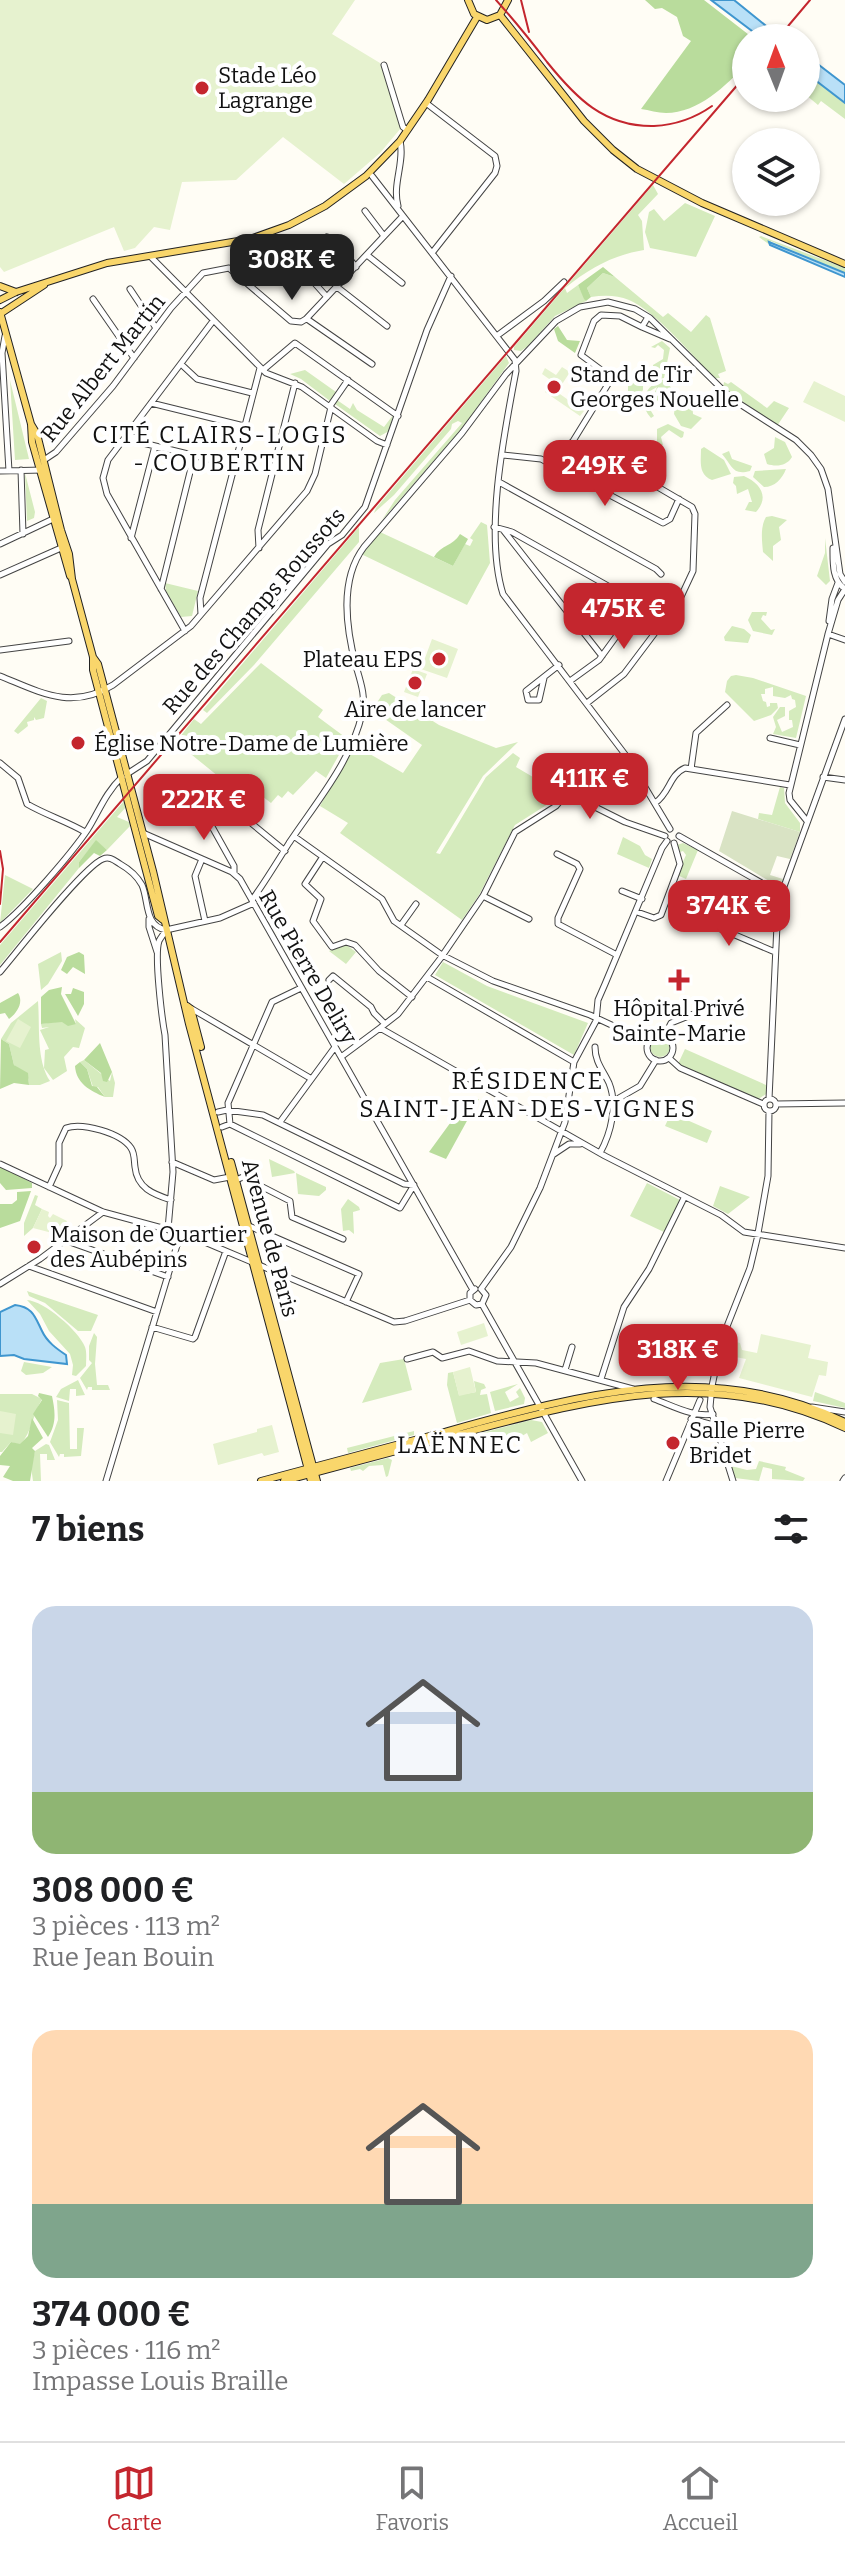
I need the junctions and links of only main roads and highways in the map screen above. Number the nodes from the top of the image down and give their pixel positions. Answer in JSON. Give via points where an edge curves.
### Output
{"nodes":[{"id":1,"x":468,"y":0,"type":"edge"},
{"id":2,"x":508,"y":0,"type":"edge"},
{"id":3,"x":500,"y":15,"type":"junction"},
{"id":4,"x":477,"y":17,"type":"junction"},
{"id":5,"x":845,"y":264,"type":"edge"},
{"id":6,"x":50,"y":281,"type":"junction"},
{"id":7,"x":0,"y":286,"type":"edge"},
{"id":8,"x":16,"y":292,"type":"junction"},
{"id":9,"x":0,"y":300,"type":"edge"},
{"id":10,"x":0,"y":313,"type":"edge"},
{"id":11,"x":3,"y":334,"type":"edge"},
{"id":12,"x":31,"y":424,"type":"junction"},
{"id":13,"x":72,"y":579,"type":"junction"},
{"id":14,"x":125,"y":775,"type":"junction"},
{"id":15,"x":163,"y":920,"type":"junction"},
{"id":16,"x":189,"y":1008,"type":"junction"},
{"id":17,"x":233,"y":1178,"type":"junction"},
{"id":18,"x":256,"y":1264,"type":"junction"},
{"id":19,"x":711,"y":1390,"type":"junction"},
{"id":20,"x":540,"y":1409,"type":"junction"},
{"id":21,"x":845,"y":1425,"type":"edge"},
{"id":22,"x":311,"y":1473,"type":"edge"},
{"id":23,"x":261,"y":1481,"type":"edge"},
{"id":24,"x":284,"y":1481,"type":"edge"},
{"id":25,"x":317,"y":1481,"type":"edge"}],
"edges":[{"from":1,"to":4,"type":"main road"},
{"from":2,"to":3,"type":"main road"},
{"from":3,"to":4,"type":"main road","via":[[492,20]]},
{"from":3,"to":5,"type":"main road","via":[[584,121],[637,169]]},
{"from":4,"to":6,"type":"main road","via":[[400,141],[369,176],[325,206],[273,232],[89,267]]},
{"from":6,"to":8,"type":"main road"},
{"from":6,"to":10,"type":"main road"},
{"from":7,"to":8,"type":"main road"},
{"from":8,"to":9,"type":"main road"},
{"from":10,"to":11,"type":"main road","name":"Avenue de Paris"},
{"from":11,"to":12,"type":"main road","name":"Avenue de Paris"},
{"from":12,"to":13,"type":"main road","name":"Avenue de Paris"},
{"from":12,"to":13,"type":"main road","name":"Avenue de Paris"},
{"from":13,"to":14,"type":"main road","name":"Avenue de Paris"},
{"from":14,"to":15,"type":"main road","name":"Avenue de Paris"},
{"from":14,"to":15,"type":"main road","name":"Avenue de Paris"},
{"from":15,"to":16,"type":"main road","name":"Avenue de Paris"},
{"from":16,"to":17,"type":"main road","name":"Avenue de Paris"},
{"from":16,"to":17,"type":"main road","name":"Avenue de Paris","via":[[226,1125]]},
{"from":17,"to":18,"type":"main road","name":"Avenue de Paris"},
{"from":17,"to":18,"type":"main road","name":"Avenue de Paris"},
{"from":18,"to":22,"type":"main road","name":"Avenue de Paris"},
{"from":19,"to":20,"type":"main road","via":[[646,1393]]},
{"from":19,"to":20,"type":"main road","via":[[634,1389]]},
{"from":19,"to":21,"type":"main road","via":[[769,1401]]},
{"from":19,"to":21,"type":"main road","via":[[759,1393],[811,1407]]},
{"from":20,"to":22,"type":"main road"},
{"from":22,"to":23,"type":"main road"},
{"from":22,"to":24,"type":"main road"},
{"from":22,"to":25,"type":"main road","name":"Avenue de Paris"}]}
